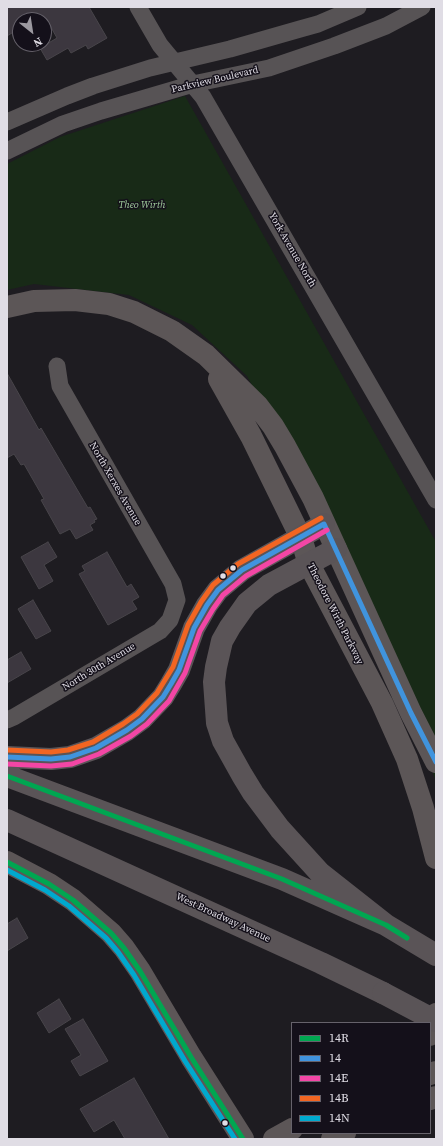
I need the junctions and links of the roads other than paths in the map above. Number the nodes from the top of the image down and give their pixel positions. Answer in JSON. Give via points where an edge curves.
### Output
{"nodes":[{"id":1,"x":138,"y":7,"type":"edge"},
{"id":2,"x":358,"y":7,"type":"edge"},
{"id":3,"x":422,"y":7,"type":"edge"},
{"id":4,"x":175,"y":63,"type":"junction"},
{"id":5,"x":193,"y":84,"type":"junction"},
{"id":6,"x":7,"y":122,"type":"edge"},
{"id":7,"x":7,"y":151,"type":"edge"},
{"id":8,"x":7,"y":308,"type":"edge"},
{"id":9,"x":206,"y":355,"type":"junction"},
{"id":10,"x":57,"y":366,"type":"dead end"},
{"id":11,"x":430,"y":476,"type":"edge"},
{"id":12,"x":436,"y":500,"type":"edge"},
{"id":13,"x":324,"y":524,"type":"junction"},
{"id":14,"x":301,"y":538,"type":"junction"},
{"id":15,"x":336,"y":548,"type":"junction"},
{"id":16,"x":309,"y":564,"type":"junction"},
{"id":17,"x":177,"y":600,"type":"joint"},
{"id":18,"x":7,"y":720,"type":"edge"},
{"id":19,"x":7,"y":757,"type":"edge"},
{"id":20,"x":436,"y":762,"type":"edge"},
{"id":21,"x":7,"y":776,"type":"edge"},
{"id":22,"x":7,"y":820,"type":"edge"},
{"id":23,"x":436,"y":858,"type":"edge"},
{"id":24,"x":7,"y":862,"type":"edge"},
{"id":25,"x":386,"y":925,"type":"junction"},
{"id":26,"x":436,"y":955,"type":"edge"},
{"id":27,"x":436,"y":1014,"type":"edge"},
{"id":28,"x":436,"y":1022,"type":"edge"},
{"id":29,"x":431,"y":1032,"type":"edge"},
{"id":30,"x":291,"y":1130,"type":"edge"},
{"id":31,"x":343,"y":1134,"type":"edge"},
{"id":32,"x":243,"y":1139,"type":"edge"},
{"id":33,"x":274,"y":1139,"type":"edge"},
{"id":34,"x":332,"y":1139,"type":"edge"}],
"edges":[{"from":1,"to":4,"type":"street","name":"York Avenue North","via":[[160,45]]},
{"from":2,"to":4,"type":"street","via":[[306,28]]},
{"from":3,"to":5,"type":"street","name":"Parkview Boulevard","via":[[386,26],[269,68]]},
{"from":4,"to":5,"type":"street","name":"York Avenue North"},
{"from":4,"to":6,"type":"street","via":[[93,86]]},
{"from":5,"to":7,"type":"street","name":"Parkview Boulevard","via":[[62,124]]},
{"from":5,"to":11,"type":"street","name":"York Avenue North"},
{"from":8,"to":9,"type":"street","name":"Theodore Wirth Parkway","via":[[34,301],[75,300],[109,304],[134,312],[172,330]]},
{"from":9,"to":13,"type":"street","name":"Theodore Wirth Parkway","via":[[256,405],[272,426],[313,498]]},
{"from":9,"to":14,"type":"street","name":"Theodore Wirth Parkway","via":[[251,436]]},
{"from":10,"to":17,"type":"street","name":"North Xerxes Avenue","via":[[60,386],[173,584]]},
{"from":11,"to":12,"type":"street","name":"York Avenue North"},
{"from":13,"to":14,"type":"main road"},
{"from":13,"to":15,"type":"street","name":"Theodore Wirth Parkway"},
{"from":14,"to":16,"type":"street","name":"Theodore Wirth Parkway"},
{"from":14,"to":19,"type":"main road","via":[[242,570],[218,590],[194,628],[172,684],[142,719],[96,748],[70,757]]},
{"from":15,"to":16,"type":"main road"},
{"from":15,"to":20,"type":"street","name":"Theodore Wirth Parkway"},
{"from":16,"to":23,"type":"street","name":"Theodore Wirth Parkway","via":[[382,703],[407,759]]},
{"from":16,"to":25,"type":"main road","via":[[269,585],[247,604],[230,627],[222,641],[216,667],[214,682],[217,723],[223,741],[242,775],[280,829],[320,873]]},
{"from":17,"to":18,"type":"street","name":"North 30th Avenue","via":[[170,620],[160,630]]},
{"from":21,"to":25,"type":"main road","via":[[282,879]]},
{"from":22,"to":28,"type":"main road","name":"West Broadway Avenue","bridge":true,"via":[[321,963]]},
{"from":24,"to":32,"type":"street","via":[[73,900],[124,948]]},
{"from":25,"to":26,"type":"main road"},
{"from":27,"to":29,"type":"street"},
{"from":30,"to":33,"type":"street"},
{"from":31,"to":34,"type":"street"}]}
